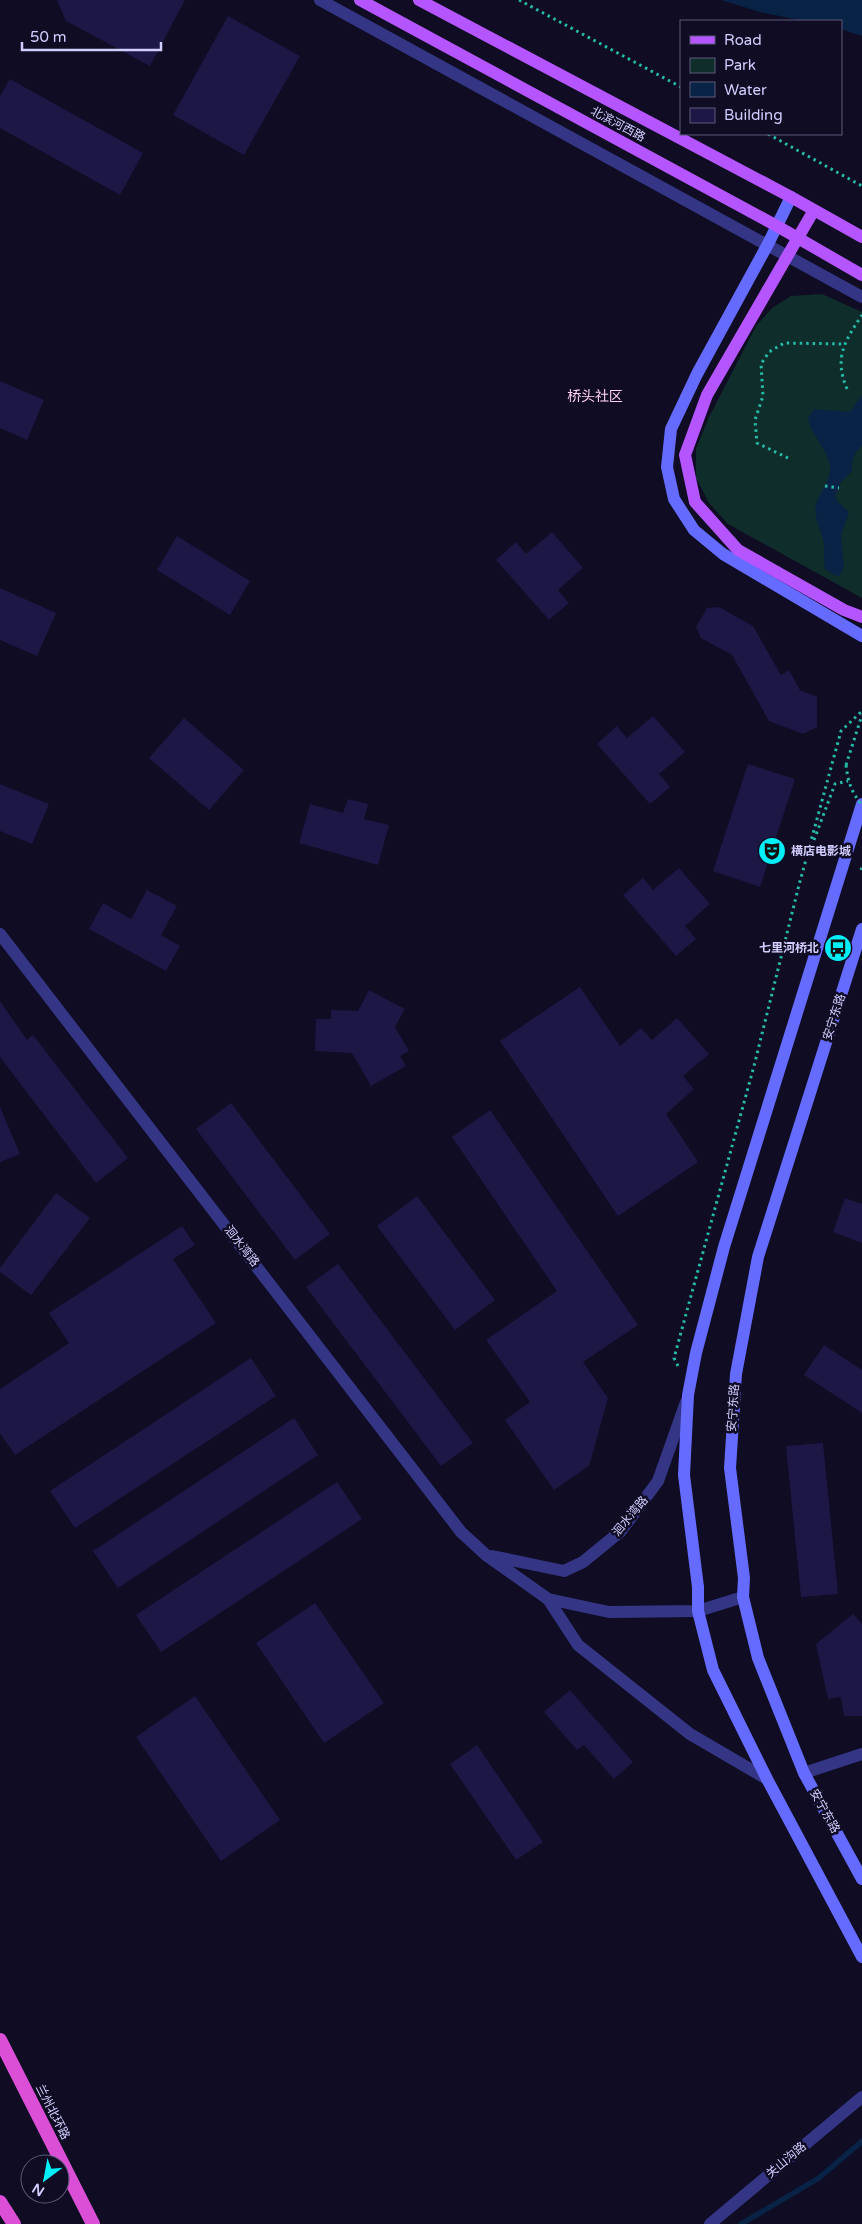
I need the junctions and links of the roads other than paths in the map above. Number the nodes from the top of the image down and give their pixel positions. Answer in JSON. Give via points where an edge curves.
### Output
{"nodes":[{"id":1,"x":320,"y":0,"type":"edge"},
{"id":2,"x":360,"y":0,"type":"edge"},
{"id":3,"x":419,"y":0,"type":"edge"},
{"id":4,"x":791,"y":197,"type":"junction"},
{"id":5,"x":814,"y":210,"type":"junction"},
{"id":6,"x":777,"y":226,"type":"junction"},
{"id":7,"x":862,"y":237,"type":"edge"},
{"id":8,"x":798,"y":238,"type":"junction"},
{"id":9,"x":768,"y":244,"type":"junction"},
{"id":10,"x":788,"y":255,"type":"junction"},
{"id":11,"x":862,"y":275,"type":"edge"},
{"id":12,"x":862,"y":297,"type":"edge"},
{"id":13,"x":862,"y":617,"type":"edge"},
{"id":14,"x":862,"y":636,"type":"edge"},
{"id":15,"x":862,"y":804,"type":"edge"},
{"id":16,"x":862,"y":929,"type":"edge"},
{"id":17,"x":0,"y":934,"type":"edge"},
{"id":18,"x":688,"y":1395,"type":"junction"},
{"id":19,"x":486,"y":1555,"type":"junction"},
{"id":20,"x":743,"y":1596,"type":"junction"},
{"id":21,"x":548,"y":1599,"type":"junction"},
{"id":22,"x":698,"y":1611,"type":"junction"},
{"id":23,"x":862,"y":1754,"type":"edge"},
{"id":24,"x":804,"y":1774,"type":"junction"},
{"id":25,"x":767,"y":1779,"type":"junction"},
{"id":26,"x":862,"y":1879,"type":"edge"},
{"id":27,"x":862,"y":1957,"type":"edge"},
{"id":28,"x":0,"y":2040,"type":"edge"},
{"id":29,"x":862,"y":2097,"type":"edge"},
{"id":30,"x":0,"y":2202,"type":"edge"},
{"id":31,"x":14,"y":2224,"type":"edge"},
{"id":32,"x":93,"y":2224,"type":"edge"},
{"id":33,"x":710,"y":2224,"type":"edge"}],
"edges":[{"from":1,"to":9,"type":"street"},
{"from":2,"to":6,"type":"main road","name":"北滨河西路"},
{"from":3,"to":4,"type":"main road","name":"北滨河西路"},
{"from":4,"to":5,"type":"main road","name":"北滨河西路"},
{"from":4,"to":6,"type":"main road"},
{"from":5,"to":7,"type":"main road","name":"北滨河西路"},
{"from":5,"to":8,"type":"main road"},
{"from":6,"to":8,"type":"main road","name":"北滨河西路"},
{"from":6,"to":9,"type":"main road"},
{"from":8,"to":10,"type":"main road"},
{"from":8,"to":11,"type":"main road","name":"北滨河西路"},
{"from":9,"to":10,"type":"street"},
{"from":9,"to":14,"type":"main road","via":[[697,374],[671,429],[668,467],[674,498],[694,530],[723,554]]},
{"from":10,"to":12,"type":"street"},
{"from":10,"to":13,"type":"main road","via":[[707,395],[685,455],[695,502],[738,550]]},
{"from":15,"to":18,"type":"main road","via":[[724,1247]]},
{"from":16,"to":20,"type":"main road","name":"安宁东路","via":[[758,1257],[736,1374],[730,1468],[744,1578]]},
{"from":17,"to":19,"type":"street","name":"洄水湾路","via":[[462,1532]]},
{"from":18,"to":19,"type":"street","name":"洄水湾路","via":[[658,1481],[621,1531],[583,1562],[564,1571]]},
{"from":18,"to":22,"type":"main road","via":[[684,1475]]},
{"from":19,"to":21,"type":"street","name":"洄水湾路"},
{"from":20,"to":22,"type":"street","name":"洄水湾路"},
{"from":20,"to":24,"type":"main road","name":"安宁东路","via":[[758,1658]]},
{"from":21,"to":22,"type":"street","name":"洄水湾路","via":[[609,1612]]},
{"from":21,"to":25,"type":"street","name":"洄水湾路","via":[[578,1645],[690,1734]]},
{"from":22,"to":25,"type":"main road","via":[[713,1670]]},
{"from":23,"to":24,"type":"street"},
{"from":24,"to":26,"type":"main road","name":"安宁东路"},
{"from":25,"to":27,"type":"main road"},
{"from":28,"to":32,"type":"highway","name":"兰州北环路"},
{"from":29,"to":33,"type":"street","name":"关山沟路"},
{"from":30,"to":31,"type":"highway"}]}
